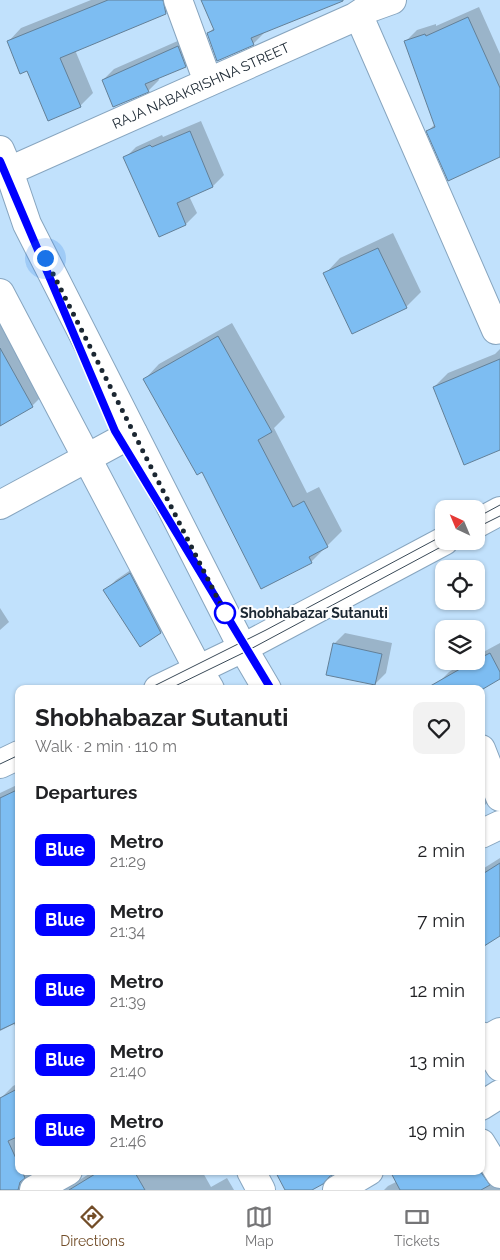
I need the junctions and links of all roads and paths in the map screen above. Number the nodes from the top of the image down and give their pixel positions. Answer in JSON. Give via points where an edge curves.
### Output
{"nodes":[{"id":1,"x":178,"y":0,"type":"edge"},
{"id":2,"x":392,"y":0,"type":"edge"},
{"id":3,"x":354,"y":11,"type":"edge"},
{"id":4,"x":208,"y":82,"type":"junction"},
{"id":5,"x":4,"y":160,"type":"edge"},
{"id":6,"x":0,"y":293,"type":"edge"},
{"id":7,"x":500,"y":329,"type":"edge"},
{"id":8,"x":133,"y":432,"type":"junction"},
{"id":9,"x":87,"y":457,"type":"junction"},
{"id":10,"x":0,"y":505,"type":"edge"},
{"id":11,"x":500,"y":511,"type":"edge"},
{"id":12,"x":485,"y":519,"type":"edge"},
{"id":13,"x":435,"y":546,"type":"edge"},
{"id":14,"x":243,"y":648,"type":"junction"},
{"id":15,"x":204,"y":679,"type":"edge"},
{"id":16,"x":176,"y":685,"type":"edge"},
{"id":17,"x":265,"y":685,"type":"edge"},
{"id":18,"x":15,"y":757,"type":"edge"},
{"id":19,"x":485,"y":759,"type":"edge"},
{"id":20,"x":0,"y":764,"type":"edge"},
{"id":21,"x":500,"y":797,"type":"edge"},
{"id":22,"x":500,"y":825,"type":"edge"},
{"id":23,"x":485,"y":832,"type":"edge"},
{"id":24,"x":488,"y":1036,"type":"edge"},
{"id":25,"x":500,"y":1067,"type":"edge"},
{"id":26,"x":500,"y":1094,"type":"edge"},
{"id":27,"x":485,"y":1103,"type":"edge"},
{"id":28,"x":485,"y":1150,"type":"edge"},
{"id":29,"x":500,"y":1174,"type":"edge"},
{"id":30,"x":61,"y":1175,"type":"edge"},
{"id":31,"x":253,"y":1175,"type":"edge"},
{"id":32,"x":363,"y":1175,"type":"edge"},
{"id":33,"x":34,"y":1190,"type":"edge"},
{"id":34,"x":261,"y":1190,"type":"edge"},
{"id":35,"x":337,"y":1190,"type":"edge"}],
"edges":[{"from":1,"to":4,"type":"main road"},
{"from":2,"to":3,"type":"main road","name":"RAJA NABAKRISHNA STREET"},
{"from":3,"to":4,"type":"main road","name":"RAJA NABAKRISHNA STREET"},
{"from":3,"to":7,"type":"main road","via":[[496,330]]},
{"from":4,"to":5,"type":"main road","name":"RAJA NABAKRISHNA STREET"},
{"from":5,"to":8,"type":"main road","via":[[27,224]]},
{"from":6,"to":9,"type":"main road"},
{"from":8,"to":9,"type":"main road"},
{"from":8,"to":14,"type":"main road"},
{"from":9,"to":10,"type":"main road"},
{"from":9,"to":15,"type":"main road"},
{"from":11,"to":12,"type":"main road"},
{"from":13,"to":14,"type":"main road"},
{"from":14,"to":15,"type":"main road"},
{"from":14,"to":17,"type":"main road"},
{"from":15,"to":16,"type":"main road"},
{"from":18,"to":20,"type":"main road"},
{"from":19,"to":21,"type":"main road"},
{"from":22,"to":23,"type":"main road"},
{"from":24,"to":25,"type":"main road"},
{"from":26,"to":27,"type":"main road"},
{"from":28,"to":29,"type":"main road"},
{"from":30,"to":33,"type":"main road"},
{"from":31,"to":34,"type":"main road"},
{"from":32,"to":35,"type":"main road"}]}
